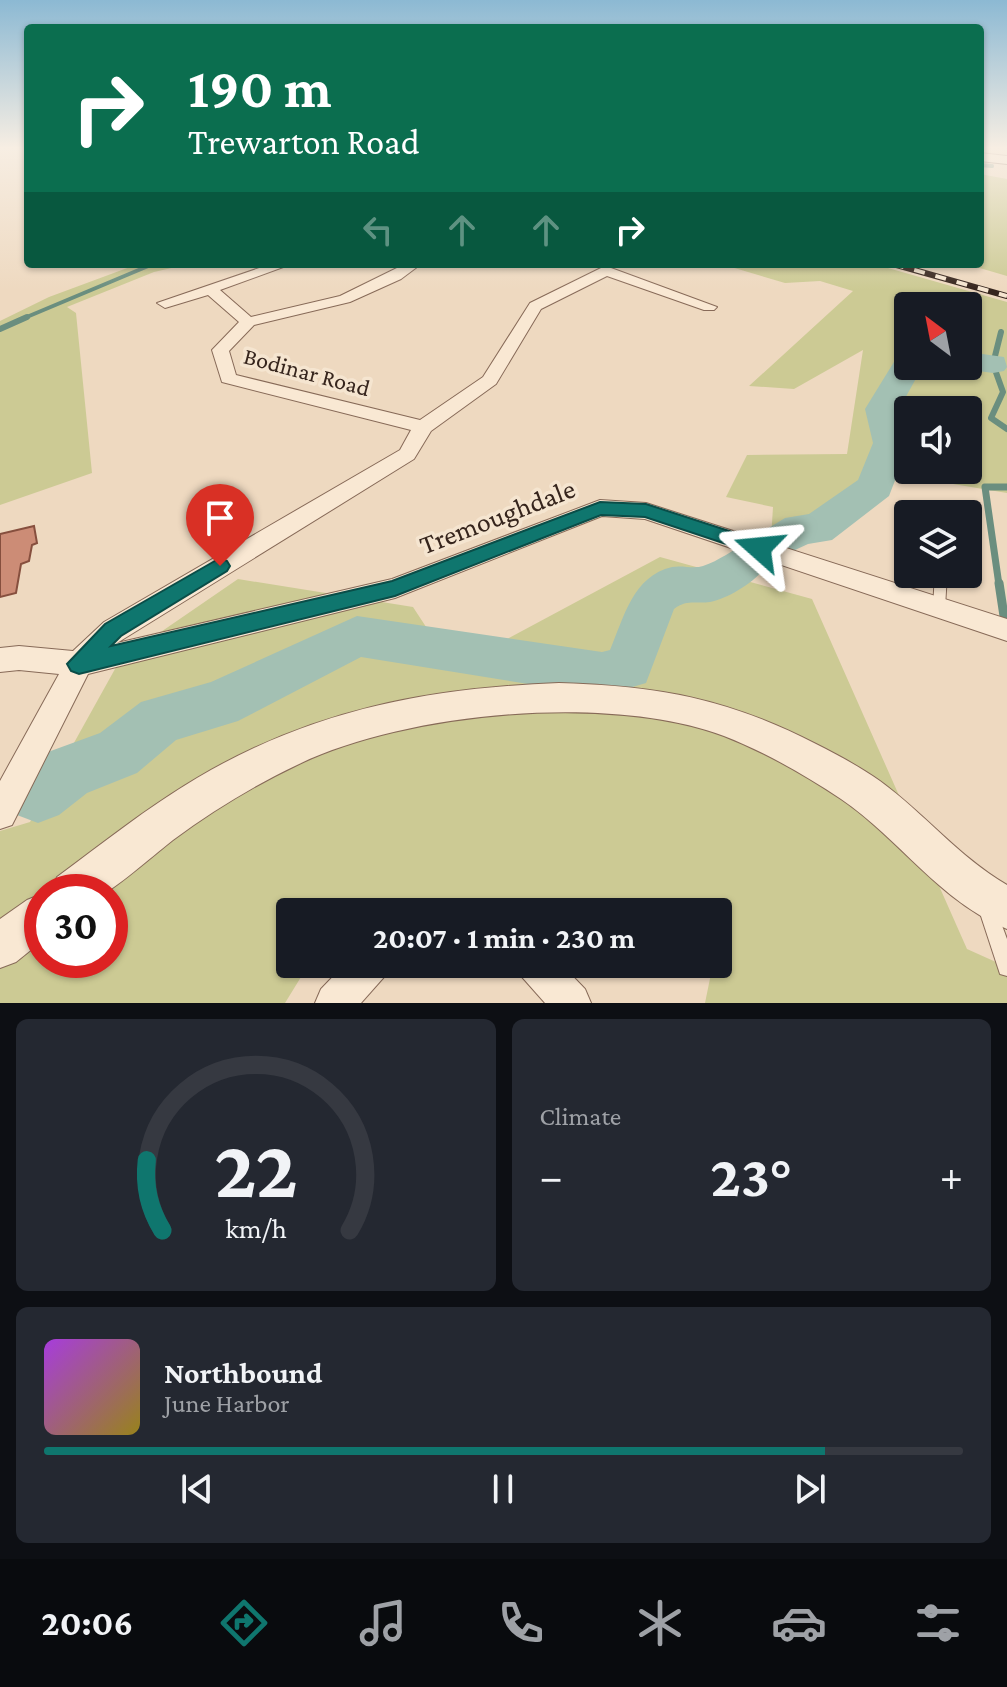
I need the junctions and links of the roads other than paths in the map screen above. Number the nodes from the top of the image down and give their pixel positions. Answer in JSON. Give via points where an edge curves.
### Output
{"nodes":[{"id":1,"x":273,"y":268,"type":"edge"},
{"id":2,"x":408,"y":268,"type":"edge"},
{"id":3,"x":210,"y":289,"type":"junction"},
{"id":4,"x":165,"y":303,"type":"dead end"},
{"id":5,"x":709,"y":307,"type":"dead end"},
{"id":6,"x":248,"y":322,"type":"junction"},
{"id":7,"x":423,"y":427,"type":"junction"},
{"id":8,"x":940,"y":588,"type":"edge"},
{"id":9,"x":939,"y":607,"type":"junction"},
{"id":10,"x":1007,"y":630,"type":"edge"},
{"id":11,"x":0,"y":660,"type":"edge"},
{"id":12,"x":79,"y":664,"type":"junction"},
{"id":13,"x":0,"y":813,"type":"edge"},
{"id":14,"x":96,"y":874,"type":"edge"},
{"id":15,"x":995,"y":902,"type":"edge"},
{"id":16,"x":24,"y":928,"type":"edge"},
{"id":17,"x":0,"y":946,"type":"edge"},
{"id":18,"x":1007,"y":967,"type":"edge"},
{"id":19,"x":358,"y":978,"type":"edge"},
{"id":20,"x":548,"y":978,"type":"edge"},
{"id":21,"x":335,"y":1003,"type":"edge"},
{"id":22,"x":571,"y":1003,"type":"edge"}],
"edges":[{"from":1,"to":3,"type":"street"},
{"from":2,"to":6,"type":"street","name":"Bodinar Road","via":[[345,299]]},
{"from":3,"to":4,"type":"street"},
{"from":3,"to":6,"type":"street"},
{"from":5,"to":7,"type":"street","via":[[606,271],[535,306],[490,380]]},
{"from":6,"to":7,"type":"street","name":"Bodinar Road","via":[[220,350],[228,378]]},
{"from":7,"to":12,"type":"street","via":[[407,454],[113,630]]},
{"from":8,"to":9,"type":"lane"},
{"from":9,"to":10,"type":"street","name":"Tremoughdale"},
{"from":9,"to":12,"type":"street","name":"Tremoughdale","via":[[646,511],[600,508],[395,588]]},
{"from":11,"to":12,"type":"street","name":"Tremoughdale"},
{"from":12,"to":13,"type":"street"},
{"from":14,"to":15,"type":"street","via":[[254,767],[339,730],[443,708],[537,697],[643,703],[710,717],[769,739],[873,799]]},
{"from":15,"to":18,"type":"lane"},
{"from":16,"to":17,"type":"street"},
{"from":19,"to":21,"type":"street"},
{"from":20,"to":22,"type":"street"}]}
